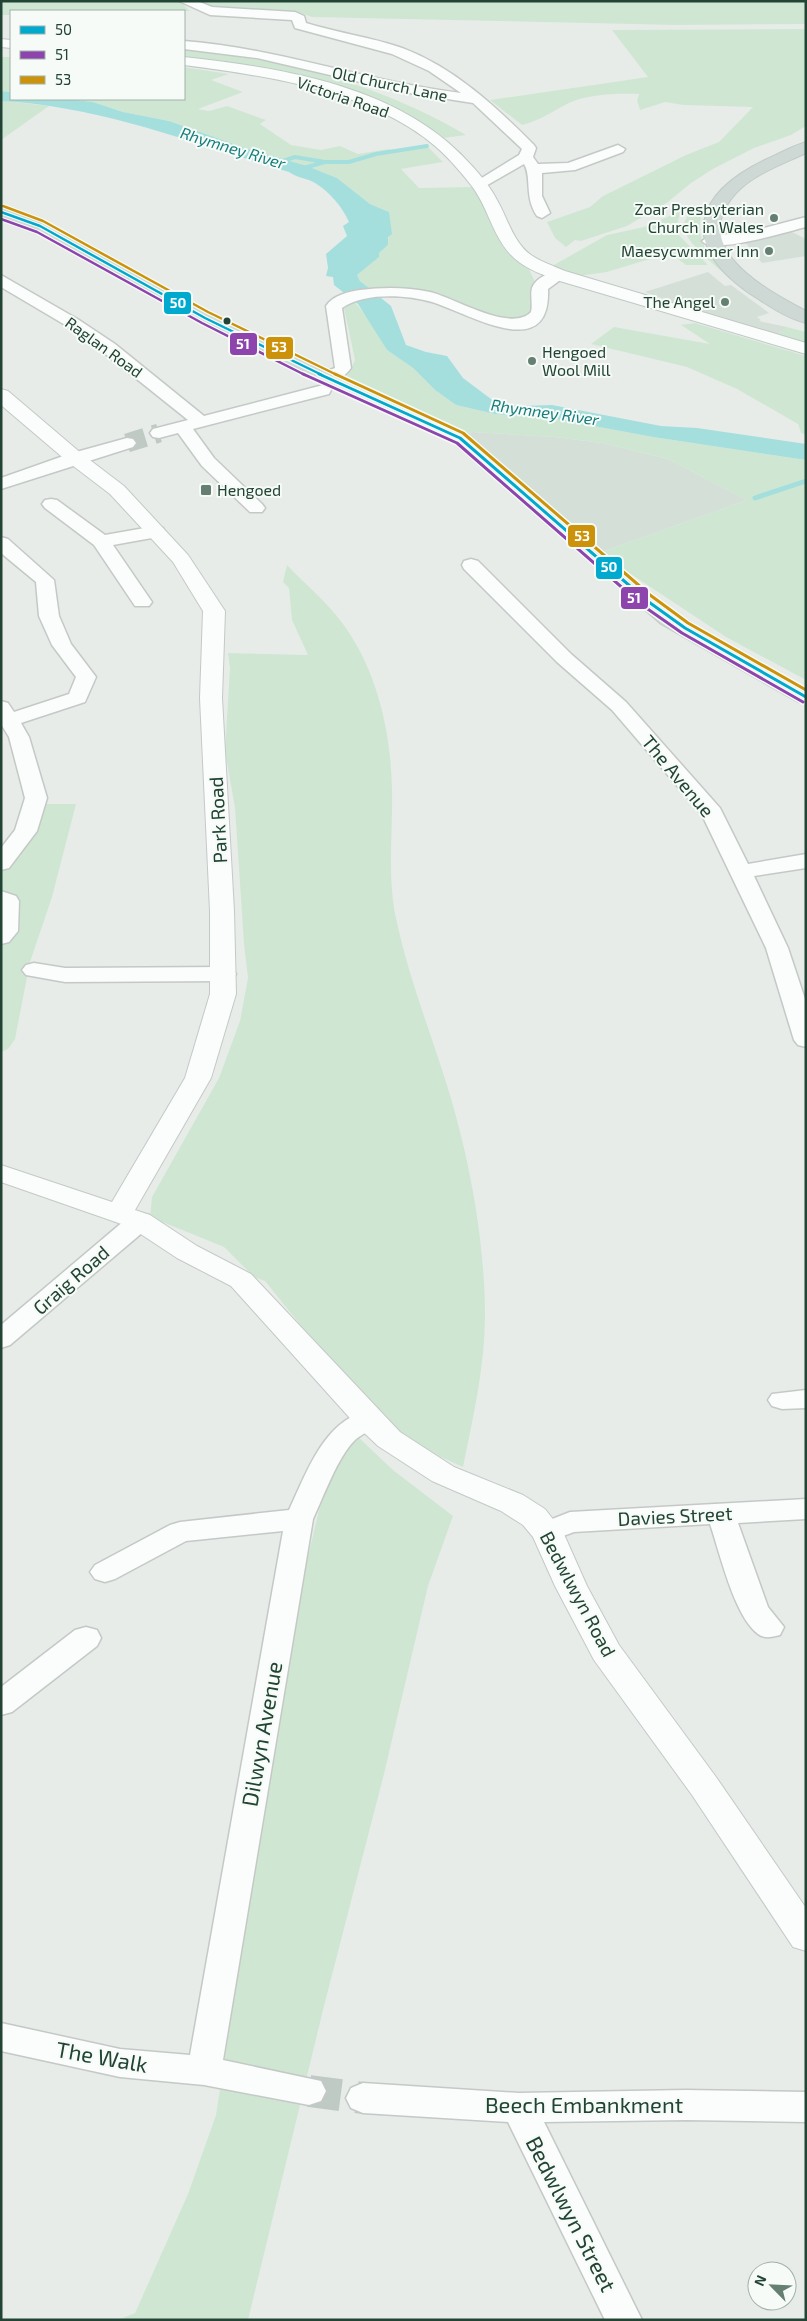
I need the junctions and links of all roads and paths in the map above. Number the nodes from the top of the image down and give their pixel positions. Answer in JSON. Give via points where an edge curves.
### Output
{"nodes":[{"id":1,"x":185,"y":1,"type":"edge"},
{"id":2,"x":185,"y":45,"type":"edge"},
{"id":3,"x":185,"y":61,"type":"edge"},
{"id":4,"x":479,"y":99,"type":"junction"},
{"id":5,"x":806,"y":147,"type":"edge"},
{"id":6,"x":618,"y":149,"type":"dead end"},
{"id":7,"x":530,"y":163,"type":"junction"},
{"id":8,"x":479,"y":184,"type":"junction"},
{"id":9,"x":1,"y":212,"type":"edge"},
{"id":10,"x":542,"y":213,"type":"dead end"},
{"id":11,"x":806,"y":222,"type":"edge"},
{"id":12,"x":710,"y":241,"type":"junction"},
{"id":13,"x":558,"y":275,"type":"junction"},
{"id":14,"x":1,"y":280,"type":"edge"},
{"id":15,"x":806,"y":318,"type":"edge"},
{"id":16,"x":806,"y":349,"type":"edge"},
{"id":17,"x":325,"y":384,"type":"junction"},
{"id":18,"x":1,"y":395,"type":"edge"},
{"id":19,"x":201,"y":422,"type":"junction"},
{"id":20,"x":182,"y":427,"type":"junction"},
{"id":21,"x":160,"y":434,"type":"tunnel mouth"},
{"id":22,"x":127,"y":443,"type":"tunnel mouth"},
{"id":23,"x":75,"y":458,"type":"junction"},
{"id":24,"x":1,"y":484,"type":"edge"},
{"id":25,"x":51,"y":504,"type":"dead end"},
{"id":26,"x":256,"y":508,"type":"dead end"},
{"id":27,"x":156,"y":532,"type":"junction"},
{"id":28,"x":101,"y":541,"type":"junction"},
{"id":29,"x":1,"y":543,"type":"edge"},
{"id":30,"x":471,"y":565,"type":"dead end"},
{"id":31,"x":142,"y":602,"type":"dead end"},
{"id":32,"x":806,"y":697,"type":"edge"},
{"id":33,"x":5,"y":714,"type":"edge"},
{"id":34,"x":806,"y":861,"type":"edge"},
{"id":35,"x":1,"y":862,"type":"edge"},
{"id":36,"x":741,"y":872,"type":"junction"},
{"id":37,"x":1,"y":898,"type":"edge"},
{"id":38,"x":1,"y":937,"type":"edge"},
{"id":39,"x":34,"y":970,"type":"dead end"},
{"id":40,"x":224,"y":974,"type":"junction"},
{"id":41,"x":806,"y":1040,"type":"edge"},
{"id":42,"x":1,"y":1173,"type":"edge"},
{"id":43,"x":130,"y":1217,"type":"junction"},
{"id":44,"x":1,"y":1339,"type":"edge"},
{"id":45,"x":379,"y":1429,"type":"junction"},
{"id":46,"x":806,"y":1509,"type":"edge"},
{"id":47,"x":721,"y":1514,"type":"junction"},
{"id":48,"x":299,"y":1520,"type":"junction"},
{"id":49,"x":547,"y":1532,"type":"junction"},
{"id":50,"x":105,"y":1572,"type":"dead end"},
{"id":51,"x":769,"y":1627,"type":"dead end"},
{"id":52,"x":86,"y":1638,"type":"dead end"},
{"id":53,"x":1,"y":1704,"type":"edge"},
{"id":54,"x":806,"y":1937,"type":"edge"},
{"id":55,"x":1,"y":2036,"type":"edge"},
{"id":56,"x":204,"y":2071,"type":"junction"},
{"id":57,"x":309,"y":2091,"type":"tunnel mouth"},
{"id":58,"x":363,"y":2098,"type":"tunnel mouth"},
{"id":59,"x":806,"y":2107,"type":"edge"},
{"id":60,"x":518,"y":2108,"type":"junction"},
{"id":61,"x":624,"y":2320,"type":"edge"}],
"edges":[{"from":1,"to":4,"type":"street","via":[[210,11],[295,16],[300,25],[416,58]]},
{"from":2,"to":4,"type":"street","name":"Old Church Lane","via":[[235,51],[414,91]]},
{"from":3,"to":8,"type":"street","name":"Victoria Road","via":[[314,84],[383,108],[435,138]]},
{"from":4,"to":7,"type":"street","via":[[528,148]]},
{"from":5,"to":12,"type":"main road","via":[[740,182],[721,198],[709,222]]},
{"from":6,"to":7,"type":"street","via":[[570,167]]},
{"from":7,"to":8,"type":"street"},
{"from":7,"to":10,"type":"street","via":[[535,196]]},
{"from":8,"to":13,"type":"street","name":"Victoria Road","via":[[515,250]]},
{"from":9,"to":17,"type":"main road","via":[[40,226],[209,320],[270,360]]},
{"from":11,"to":12,"type":"street","via":[[749,237]]},
{"from":12,"to":15,"type":"main road","via":[[728,266],[749,284]]},
{"from":13,"to":16,"type":"street"},
{"from":13,"to":17,"type":"street","via":[[548,279],[540,288],[538,316],[528,323],[498,322],[439,299],[416,295],[380,293],[346,298],[334,306],[343,368]]},
{"from":14,"to":19,"type":"street","name":"Raglan Road","via":[[109,348]]},
{"from":17,"to":19,"type":"street","via":[[276,405]]},
{"from":17,"to":32,"type":"main road","via":[[447,443],[501,489],[576,563],[604,583]]},
{"from":18,"to":23,"type":"street","name":"Park Road"},
{"from":19,"to":20,"type":"street"},
{"from":20,"to":21,"type":"street"},
{"from":20,"to":26,"type":"street","via":[[208,462]]},
{"from":22,"to":23,"type":"street"},
{"from":23,"to":24,"type":"street"},
{"from":23,"to":27,"type":"street","name":"Park Road","via":[[117,490]]},
{"from":25,"to":28,"type":"street"},
{"from":27,"to":28,"type":"street"},
{"from":27,"to":40,"type":"street","name":"Park Road","via":[[181,558],[214,611],[211,698]]},
{"from":28,"to":31,"type":"street"},
{"from":29,"to":33,"type":"street","via":[[45,580],[49,616],[62,645],[86,677],[78,698]]},
{"from":30,"to":36,"type":"street","name":"The Avenue","via":[[557,652],[619,706],[712,814]]},
{"from":33,"to":35,"type":"street","via":[[19,737],[36,798],[26,831]]},
{"from":34,"to":36,"type":"street"},
{"from":36,"to":41,"type":"street","name":"The Avenue","via":[[777,948]]},
{"from":37,"to":38,"type":"street","via":[[8,901],[7,931]]},
{"from":39,"to":40,"type":"street","via":[[65,974]]},
{"from":40,"to":43,"type":"street","name":"Park Road","via":[[223,994],[198,1078],[159,1147]]},
{"from":42,"to":43,"type":"street"},
{"from":43,"to":44,"type":"street","name":"Graig Road"},
{"from":43,"to":45,"type":"street","name":"Bedwlwyn Road","via":[[241,1280]]},
{"from":45,"to":48,"type":"street","name":"Dilwyn Avenue","via":[[344,1434],[329,1456]]},
{"from":45,"to":49,"type":"street","name":"Bedwlwyn Road","via":[[443,1474],[512,1503],[534,1517]]},
{"from":46,"to":47,"type":"street","name":"Davies Street"},
{"from":47,"to":49,"type":"street","name":"Davies Street","via":[[570,1522]]},
{"from":47,"to":51,"type":"street","via":[[754,1612]]},
{"from":48,"to":50,"type":"street","via":[[180,1532]]},
{"from":48,"to":56,"type":"street","name":"Dilwyn Avenue"},
{"from":49,"to":54,"type":"street","name":"Bedwlwyn Road","via":[[606,1652],[704,1786]]},
{"from":52,"to":53,"type":"street"},
{"from":55,"to":56,"type":"street","name":"The Walk","via":[[120,2063]]},
{"from":56,"to":57,"type":"street"},
{"from":58,"to":60,"type":"street","name":"Beech Embankment"},
{"from":59,"to":60,"type":"street","name":"Beech Embankment"},
{"from":60,"to":61,"type":"street","name":"Bedwlwyn Street"}]}
